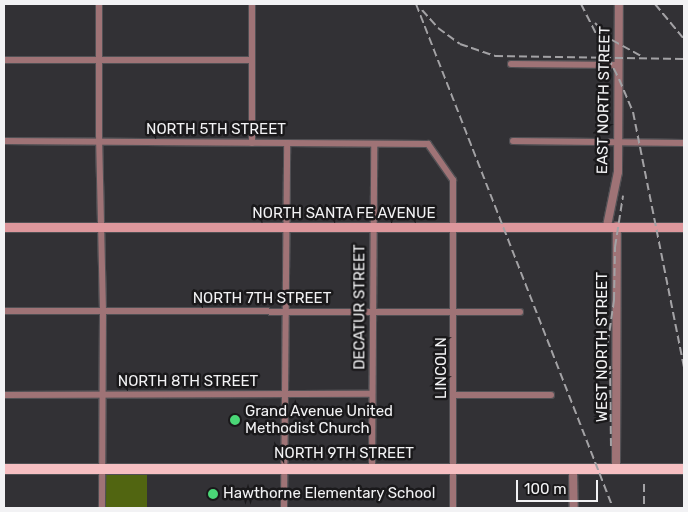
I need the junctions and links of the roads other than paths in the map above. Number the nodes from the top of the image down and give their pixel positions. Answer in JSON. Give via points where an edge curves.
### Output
{"nodes":[{"id":1,"x":99,"y":4,"type":"edge"},
{"id":2,"x":252,"y":4,"type":"edge"},
{"id":3,"x":619,"y":4,"type":"edge"},
{"id":4,"x":4,"y":60,"type":"edge"},
{"id":5,"x":252,"y":60,"type":"junction"},
{"id":6,"x":99,"y":61,"type":"junction"},
{"id":7,"x":511,"y":64,"type":"dead end"},
{"id":8,"x":619,"y":65,"type":"junction"},
{"id":9,"x":4,"y":141,"type":"edge"},
{"id":10,"x":513,"y":141,"type":"dead end"},
{"id":11,"x":101,"y":142,"type":"junction"},
{"id":12,"x":618,"y":142,"type":"junction"},
{"id":13,"x":252,"y":143,"type":"junction"},
{"id":14,"x":287,"y":143,"type":"junction"},
{"id":15,"x":684,"y":143,"type":"edge"},
{"id":16,"x":374,"y":144,"type":"junction"},
{"id":17,"x":428,"y":144,"type":"joint"},
{"id":18,"x":612,"y":226,"type":"junction"},
{"id":19,"x":4,"y":227,"type":"edge"},
{"id":20,"x":684,"y":227,"type":"edge"},
{"id":21,"x":102,"y":228,"type":"junction"},
{"id":22,"x":286,"y":228,"type":"junction"},
{"id":23,"x":373,"y":228,"type":"junction"},
{"id":24,"x":455,"y":228,"type":"junction"},
{"id":25,"x":4,"y":311,"type":"edge"},
{"id":26,"x":103,"y":311,"type":"junction"},
{"id":27,"x":286,"y":312,"type":"junction"},
{"id":28,"x":372,"y":312,"type":"junction"},
{"id":29,"x":454,"y":312,"type":"junction"},
{"id":30,"x":520,"y":312,"type":"dead end"},
{"id":31,"x":103,"y":394,"type":"junction"},
{"id":32,"x":285,"y":394,"type":"junction"},
{"id":33,"x":372,"y":394,"type":"junction"},
{"id":34,"x":454,"y":394,"type":"junction"},
{"id":35,"x":4,"y":395,"type":"edge"},
{"id":36,"x":551,"y":395,"type":"dead end"},
{"id":37,"x":103,"y":468,"type":"junction"},
{"id":38,"x":616,"y":468,"type":"junction"},
{"id":39,"x":4,"y":469,"type":"edge"},
{"id":40,"x":285,"y":469,"type":"junction"},
{"id":41,"x":372,"y":469,"type":"junction"},
{"id":42,"x":454,"y":469,"type":"junction"},
{"id":43,"x":684,"y":469,"type":"edge"},
{"id":44,"x":573,"y":470,"type":"junction"},
{"id":45,"x":102,"y":508,"type":"edge"},
{"id":46,"x":284,"y":508,"type":"edge"},
{"id":47,"x":453,"y":508,"type":"edge"},
{"id":48,"x":574,"y":508,"type":"edge"}],
"edges":[{"from":1,"to":6,"type":"street"},
{"from":2,"to":5,"type":"street"},
{"from":3,"to":8,"type":"street","name":"EAST NORTH STREET"},
{"from":4,"to":6,"type":"street"},
{"from":5,"to":6,"type":"street"},
{"from":5,"to":13,"type":"street"},
{"from":6,"to":11,"type":"street"},
{"from":7,"to":8,"type":"street"},
{"from":8,"to":12,"type":"street","name":"EAST NORTH STREET"},
{"from":9,"to":11,"type":"street","name":"NORTH 5TH STREET"},
{"from":10,"to":12,"type":"street"},
{"from":11,"to":13,"type":"street","name":"NORTH 5TH STREET"},
{"from":11,"to":21,"type":"street"},
{"from":12,"to":15,"type":"street"},
{"from":12,"to":18,"type":"street","name":"EAST NORTH STREET"},
{"from":13,"to":14,"type":"street","name":"NORTH 5TH STREET"},
{"from":14,"to":16,"type":"street","name":"NORTH 5TH STREET"},
{"from":14,"to":22,"type":"street"},
{"from":16,"to":17,"type":"street","name":"NORTH 5TH STREET"},
{"from":16,"to":23,"type":"street","name":"DECATUR STREET"},
{"from":17,"to":24,"type":"street","name":"LINCOLN","via":[[453,180]]},
{"from":18,"to":20,"type":"main road","name":"NORTH SANTA FE AVENUE"},
{"from":18,"to":24,"type":"main road","name":"NORTH SANTA FE AVENUE"},
{"from":18,"to":38,"type":"street","name":"WEST NORTH STREET"},
{"from":19,"to":21,"type":"main road","name":"NORTH SANTA FE AVENUE"},
{"from":21,"to":22,"type":"main road","name":"NORTH SANTA FE AVENUE"},
{"from":21,"to":26,"type":"street"},
{"from":22,"to":23,"type":"main road","name":"NORTH SANTA FE AVENUE"},
{"from":22,"to":27,"type":"street"},
{"from":23,"to":24,"type":"main road","name":"NORTH SANTA FE AVENUE"},
{"from":23,"to":28,"type":"street","name":"DECATUR STREET"},
{"from":24,"to":29,"type":"street","name":"LINCOLN"},
{"from":25,"to":26,"type":"street","name":"NORTH 7TH STREET"},
{"from":26,"to":27,"type":"street","name":"NORTH 7TH STREET"},
{"from":26,"to":31,"type":"street"},
{"from":27,"to":28,"type":"street","name":"NORTH 7TH STREET"},
{"from":27,"to":32,"type":"street"},
{"from":28,"to":29,"type":"street","name":"NORTH 7TH STREET"},
{"from":28,"to":33,"type":"street","name":"DECATUR STREET"},
{"from":29,"to":30,"type":"street","name":"NORTH 7TH STREET"},
{"from":29,"to":34,"type":"street","name":"LINCOLN"},
{"from":31,"to":32,"type":"street","name":"NORTH 8TH STREET"},
{"from":31,"to":35,"type":"street","name":"NORTH 8TH STREET"},
{"from":31,"to":37,"type":"street"},
{"from":32,"to":33,"type":"street","name":"NORTH 8TH STREET"},
{"from":32,"to":40,"type":"street"},
{"from":33,"to":41,"type":"street","name":"DECATUR STREET"},
{"from":34,"to":36,"type":"street"},
{"from":34,"to":42,"type":"street","name":"LINCOLN"},
{"from":37,"to":39,"type":"main road","name":"NORTH 9TH STREET"},
{"from":37,"to":40,"type":"main road","name":"NORTH 9TH STREET"},
{"from":37,"to":45,"type":"street"},
{"from":38,"to":43,"type":"main road","name":"NORTH 9TH STREET"},
{"from":38,"to":44,"type":"main road","name":"NORTH 9TH STREET"},
{"from":40,"to":41,"type":"main road","name":"NORTH 9TH STREET"},
{"from":40,"to":46,"type":"street"},
{"from":41,"to":42,"type":"main road","name":"NORTH 9TH STREET"},
{"from":42,"to":44,"type":"main road","name":"NORTH 9TH STREET"},
{"from":42,"to":47,"type":"street","name":"LINCOLN"},
{"from":44,"to":48,"type":"street"}]}
